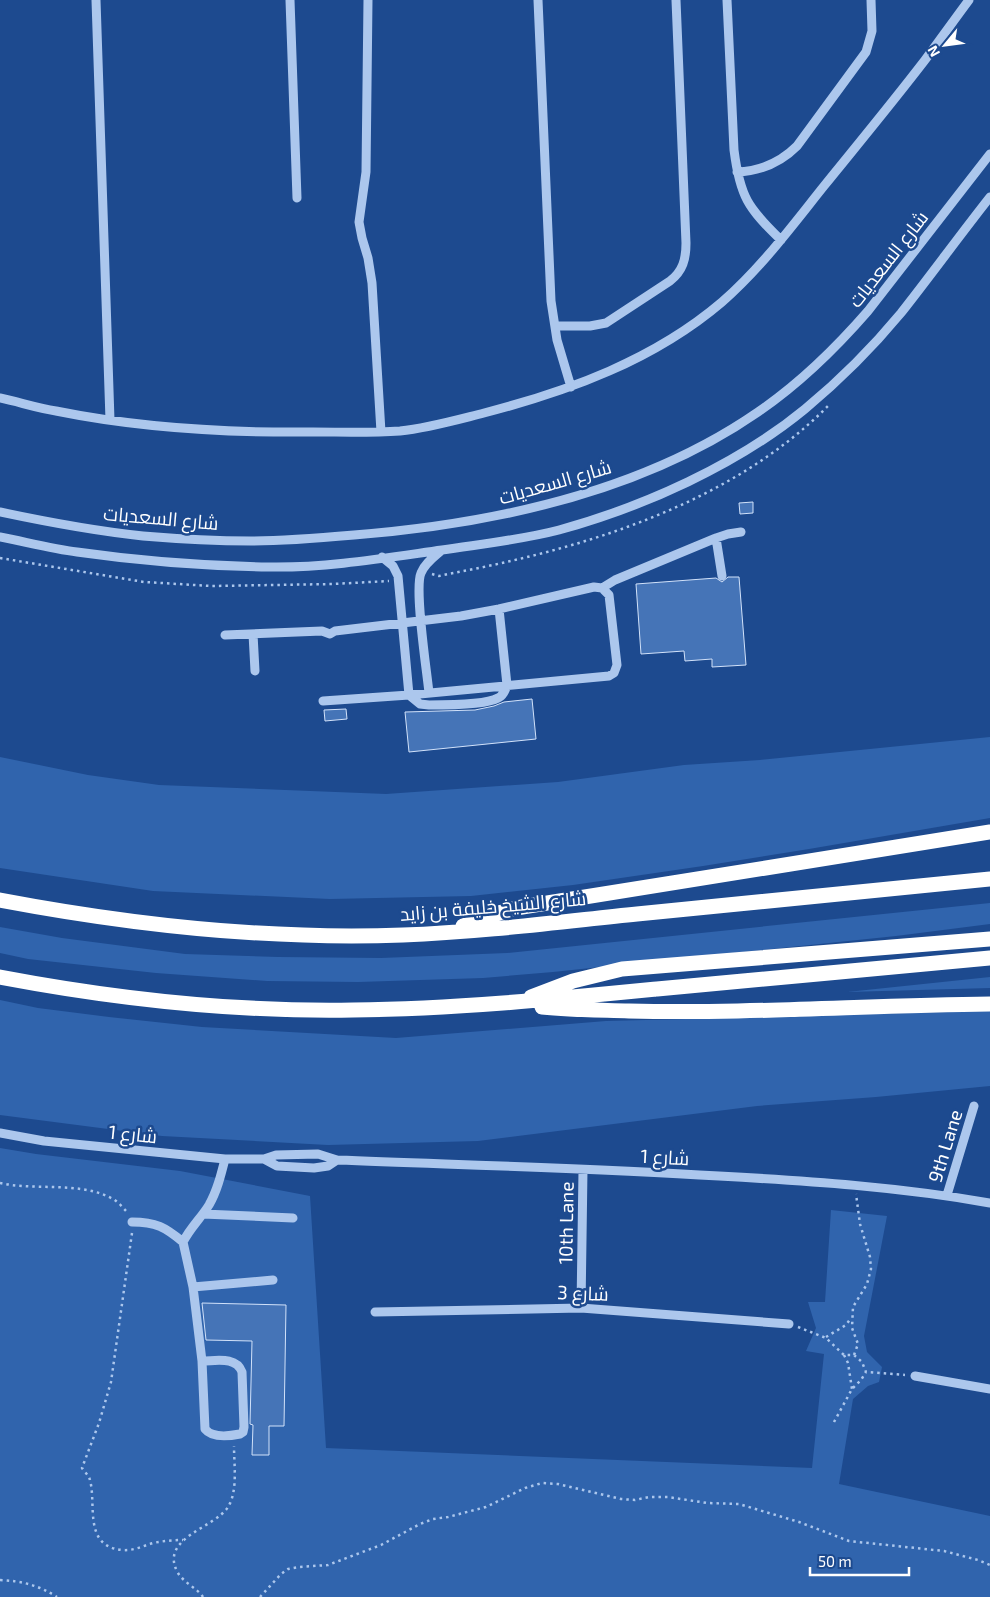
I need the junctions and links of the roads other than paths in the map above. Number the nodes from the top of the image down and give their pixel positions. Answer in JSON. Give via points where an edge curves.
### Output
{"nodes":[{"id":1,"x":96,"y":0,"type":"edge"},
{"id":2,"x":290,"y":0,"type":"edge"},
{"id":3,"x":368,"y":0,"type":"edge"},
{"id":4,"x":538,"y":0,"type":"edge"},
{"id":5,"x":676,"y":0,"type":"edge"},
{"id":6,"x":727,"y":0,"type":"edge"},
{"id":7,"x":871,"y":0,"type":"edge"},
{"id":8,"x":969,"y":0,"type":"edge"},
{"id":9,"x":990,"y":154,"type":"edge"},
{"id":10,"x":737,"y":172,"type":"junction"},
{"id":11,"x":990,"y":197,"type":"edge"},
{"id":12,"x":297,"y":198,"type":"dead end"},
{"id":13,"x":781,"y":240,"type":"junction"},
{"id":14,"x":554,"y":326,"type":"junction"},
{"id":15,"x":570,"y":387,"type":"junction"},
{"id":16,"x":0,"y":398,"type":"edge"},
{"id":17,"x":110,"y":420,"type":"junction"},
{"id":18,"x":381,"y":432,"type":"junction"},
{"id":19,"x":0,"y":512,"type":"edge"},
{"id":20,"x":741,"y":532,"type":"dead end"},
{"id":21,"x":0,"y":537,"type":"edge"},
{"id":22,"x":716,"y":538,"type":"junction"},
{"id":23,"x":443,"y":550,"type":"junction"},
{"id":24,"x":382,"y":557,"type":"junction"},
{"id":25,"x":722,"y":576,"type":"dead end"},
{"id":26,"x":602,"y":588,"type":"junction"},
{"id":27,"x":499,"y":609,"type":"junction"},
{"id":28,"x":421,"y":622,"type":"junction"},
{"id":29,"x":402,"y":624,"type":"junction"},
{"id":30,"x":253,"y":634,"type":"junction"},
{"id":31,"x":225,"y":635,"type":"dead end"},
{"id":32,"x":255,"y":671,"type":"dead end"},
{"id":33,"x":507,"y":686,"type":"junction"},
{"id":34,"x":429,"y":693,"type":"junction"},
{"id":35,"x":409,"y":695,"type":"junction"},
{"id":36,"x":324,"y":701,"type":"dead end"},
{"id":37,"x":990,"y":832,"type":"edge"},
{"id":38,"x":990,"y":879,"type":"edge"},
{"id":39,"x":0,"y":900,"type":"edge"},
{"id":40,"x":454,"y":931,"type":"junction"},
{"id":41,"x":990,"y":939,"type":"edge"},
{"id":42,"x":990,"y":958,"type":"edge"},
{"id":43,"x":0,"y":977,"type":"edge"},
{"id":44,"x":519,"y":1002,"type":"junction"},
{"id":45,"x":990,"y":1004,"type":"edge"},
{"id":46,"x":974,"y":1106,"type":"dead end"},
{"id":47,"x":0,"y":1133,"type":"edge"},
{"id":48,"x":264,"y":1159,"type":"junction"},
{"id":49,"x":225,"y":1160,"type":"junction"},
{"id":50,"x":337,"y":1160,"type":"junction"},
{"id":51,"x":583,"y":1170,"type":"junction"},
{"id":52,"x":947,"y":1195,"type":"junction"},
{"id":53,"x":990,"y":1203,"type":"edge"},
{"id":54,"x":203,"y":1214,"type":"junction"},
{"id":55,"x":292,"y":1218,"type":"dead end"},
{"id":56,"x":132,"y":1222,"type":"road end"},
{"id":57,"x":183,"y":1242,"type":"junction"},
{"id":58,"x":273,"y":1280,"type":"dead end"},
{"id":59,"x":193,"y":1287,"type":"junction"},
{"id":60,"x":581,"y":1308,"type":"junction"},
{"id":61,"x":375,"y":1312,"type":"dead end"},
{"id":62,"x":790,"y":1324,"type":"road end"},
{"id":63,"x":202,"y":1361,"type":"junction"},
{"id":64,"x":916,"y":1376,"type":"road end"},
{"id":65,"x":990,"y":1389,"type":"edge"}],
"edges":[{"from":1,"to":17,"type":"street"},
{"from":2,"to":12,"type":"street"},
{"from":3,"to":18,"type":"street","via":[[366,172],[359,222],[372,283]]},
{"from":4,"to":14,"type":"street"},
{"from":5,"to":14,"type":"street","via":[[686,244],[683,267],[670,281],[606,323]]},
{"from":6,"to":10,"type":"street"},
{"from":7,"to":10,"type":"street","via":[[872,31],[866,52],[797,146],[770,166]]},
{"from":8,"to":13,"type":"street"},
{"from":9,"to":19,"type":"street","name":"شارع السعديات","via":[[847,336],[789,389],[757,413],[686,455],[599,488],[543,506],[405,531],[251,541],[143,536]]},
{"from":10,"to":13,"type":"street","via":[[742,192],[754,212]]},
{"from":11,"to":23,"type":"street","via":[[873,345],[824,392],[769,435],[698,477],[614,513],[558,530]]},
{"from":13,"to":15,"type":"street","via":[[738,287],[689,327],[634,360]]},
{"from":14,"to":15,"type":"street"},
{"from":15,"to":18,"type":"street","via":[[457,420]]},
{"from":16,"to":17,"type":"street"},
{"from":17,"to":18,"type":"street","via":[[250,432]]},
{"from":20,"to":22,"type":"street"},
{"from":21,"to":24,"type":"street","via":[[76,552],[156,561],[271,567]]},
{"from":22,"to":25,"type":"street"},
{"from":22,"to":26,"type":"street"},
{"from":23,"to":24,"type":"street"},
{"from":23,"to":28,"type":"street","via":[[420,575]]},
{"from":24,"to":29,"type":"street","via":[[393,566],[398,576]]},
{"from":26,"to":27,"type":"street","via":[[590,587]]},
{"from":26,"to":33,"type":"street","via":[[610,600],[617,661],[614,673],[604,677]]},
{"from":27,"to":28,"type":"street"},
{"from":27,"to":33,"type":"street"},
{"from":28,"to":29,"type":"street"},
{"from":28,"to":34,"type":"street"},
{"from":29,"to":30,"type":"street","via":[[330,634],[322,631]]},
{"from":29,"to":35,"type":"street"},
{"from":30,"to":31,"type":"street"},
{"from":30,"to":32,"type":"street"},
{"from":33,"to":34,"type":"street"},
{"from":33,"to":35,"type":"street","via":[[502,696],[487,701],[424,705]]},
{"from":34,"to":35,"type":"street"},
{"from":35,"to":36,"type":"street"},
{"from":37,"to":40,"type":"highway","via":[[516,908]]},
{"from":38,"to":40,"type":"highway","name":"شارع الشيخ خليفة بن زايد"},
{"from":39,"to":40,"type":"highway","name":"شارع الشيخ خليفة بن زايد","via":[[130,921],[252,932],[352,935]]},
{"from":41,"to":44,"type":"highway","via":[[622,969],[573,980]]},
{"from":42,"to":44,"type":"highway"},
{"from":43,"to":44,"type":"highway","via":[[128,997],[263,1008],[440,1008]]},
{"from":44,"to":45,"type":"highway","via":[[566,1009],[695,1013]]},
{"from":46,"to":52,"type":"street","name":"9th Lane"},
{"from":47,"to":49,"type":"street","name":"شارع 1","via":[[44,1141]]},
{"from":48,"to":49,"type":"street","name":"شارع 1"},
{"from":48,"to":50,"type":"street","name":"شارع 1","via":[[276,1155],[324,1154]]},
{"from":48,"to":50,"type":"street","name":"شارع 1","via":[[277,1166],[314,1168],[328,1166]]},
{"from":49,"to":54,"type":"street","via":[[215,1194]]},
{"from":50,"to":51,"type":"street","name":"شارع 1"},
{"from":51,"to":52,"type":"street","name":"شارع 1","via":[[855,1185]]},
{"from":51,"to":60,"type":"street","name":"10th Lane"},
{"from":52,"to":53,"type":"street","name":"شارع 1"},
{"from":54,"to":55,"type":"street"},
{"from":54,"to":57,"type":"street"},
{"from":56,"to":57,"type":"street","via":[[159,1224]]},
{"from":57,"to":59,"type":"street"},
{"from":58,"to":59,"type":"street"},
{"from":59,"to":63,"type":"street"},
{"from":60,"to":61,"type":"street","name":"شارع 3"},
{"from":60,"to":62,"type":"street","name":"شارع 3"},
{"from":63,"to":63,"type":"street","via":[[205,1429],[214,1435],[240,1434],[244,1430],[240,1367],[232,1361]]},
{"from":64,"to":65,"type":"street"}]}
